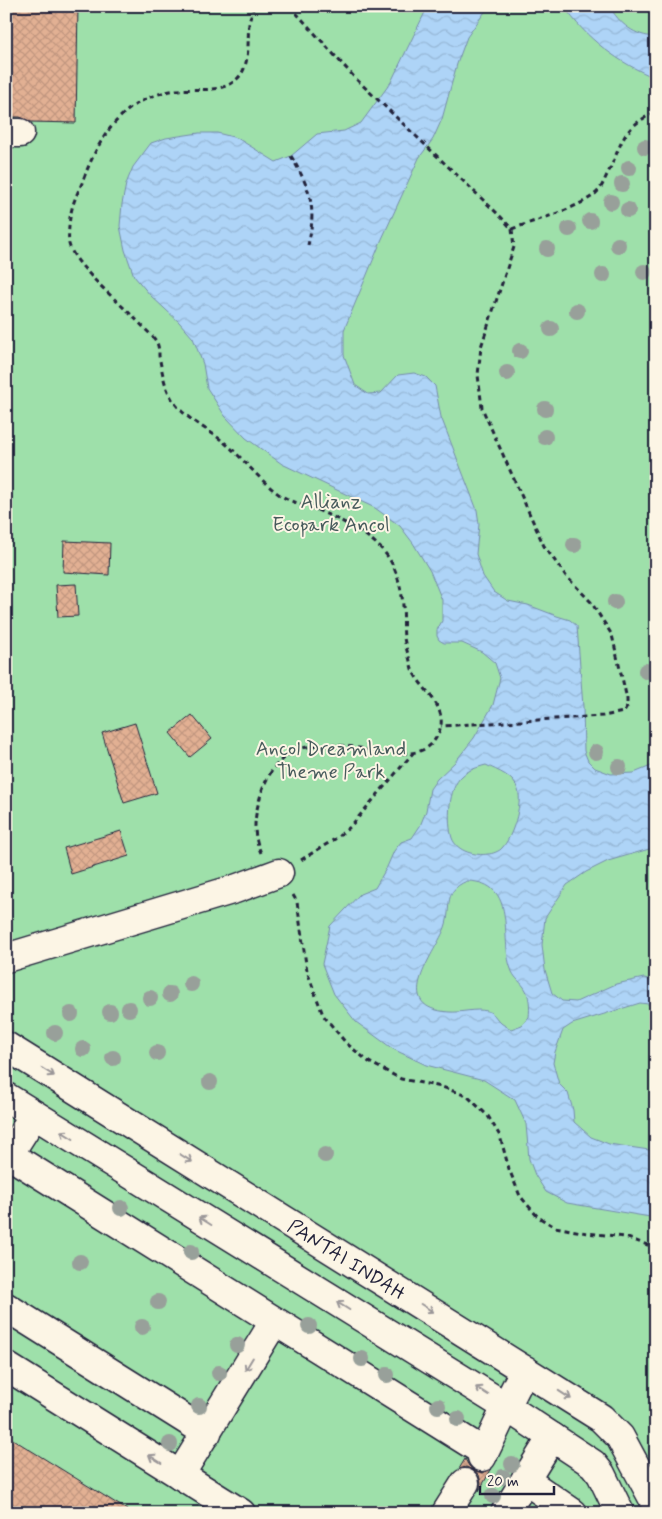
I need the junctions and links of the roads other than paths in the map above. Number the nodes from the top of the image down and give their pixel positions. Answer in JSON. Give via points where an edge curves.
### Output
{"nodes":[{"id":1,"x":279,"y":873,"type":"road end"},
{"id":2,"x":6,"y":958,"type":"edge"},
{"id":3,"x":6,"y":1046,"type":"edge"},
{"id":4,"x":6,"y":1098,"type":"edge"},
{"id":5,"x":34,"y":1115,"type":"junction"},
{"id":6,"x":7,"y":1156,"type":"edge"},
{"id":7,"x":6,"y":1307,"type":"edge"},
{"id":8,"x":274,"y":1322,"type":"junction"},
{"id":9,"x":6,"y":1366,"type":"edge"},
{"id":10,"x":525,"y":1370,"type":"junction"},
{"id":11,"x":505,"y":1406,"type":"junction"},
{"id":12,"x":207,"y":1433,"type":"junction"},
{"id":13,"x":552,"y":1436,"type":"junction"},
{"id":14,"x":180,"y":1475,"type":"junction"},
{"id":15,"x":525,"y":1480,"type":"junction"},
{"id":16,"x":466,"y":1483,"type":"dead end"},
{"id":17,"x":656,"y":1504,"type":"edge"},
{"id":18,"x":241,"y":1513,"type":"edge"},
{"id":19,"x":446,"y":1513,"type":"edge"},
{"id":20,"x":505,"y":1513,"type":"edge"},
{"id":21,"x":573,"y":1513,"type":"edge"},
{"id":22,"x":620,"y":1513,"type":"edge"}],
"edges":[{"from":1,"to":2,"type":"street"},
{"from":3,"to":10,"type":"street","name":"PANTAI INDAH","one_way":true},
{"from":4,"to":5,"type":"street","name":"PANTAI INDAH"},
{"from":5,"to":6,"type":"street"},
{"from":11,"to":5,"type":"street","name":"PANTAI INDAH","one_way":true},
{"from":6,"to":8,"type":"street"},
{"from":7,"to":12,"type":"street"},
{"from":8,"to":11,"type":"street","via":[[483,1454]]},
{"from":8,"to":12,"type":"street","one_way":true},
{"from":14,"to":9,"type":"street","one_way":true},
{"from":10,"to":11,"type":"street"},
{"from":10,"to":17,"type":"street","name":"PANTAI INDAH","one_way":true,"via":[[601,1418],[620,1437]]},
{"from":11,"to":13,"type":"street","name":"PANTAI INDAH"},
{"from":12,"to":14,"type":"street"},
{"from":13,"to":15,"type":"street"},
{"from":13,"to":22,"type":"street","name":"PANTAI INDAH","via":[[593,1464]]},
{"from":14,"to":18,"type":"street"},
{"from":15,"to":20,"type":"street"},
{"from":15,"to":21,"type":"street"},
{"from":16,"to":19,"type":"street"}]}
